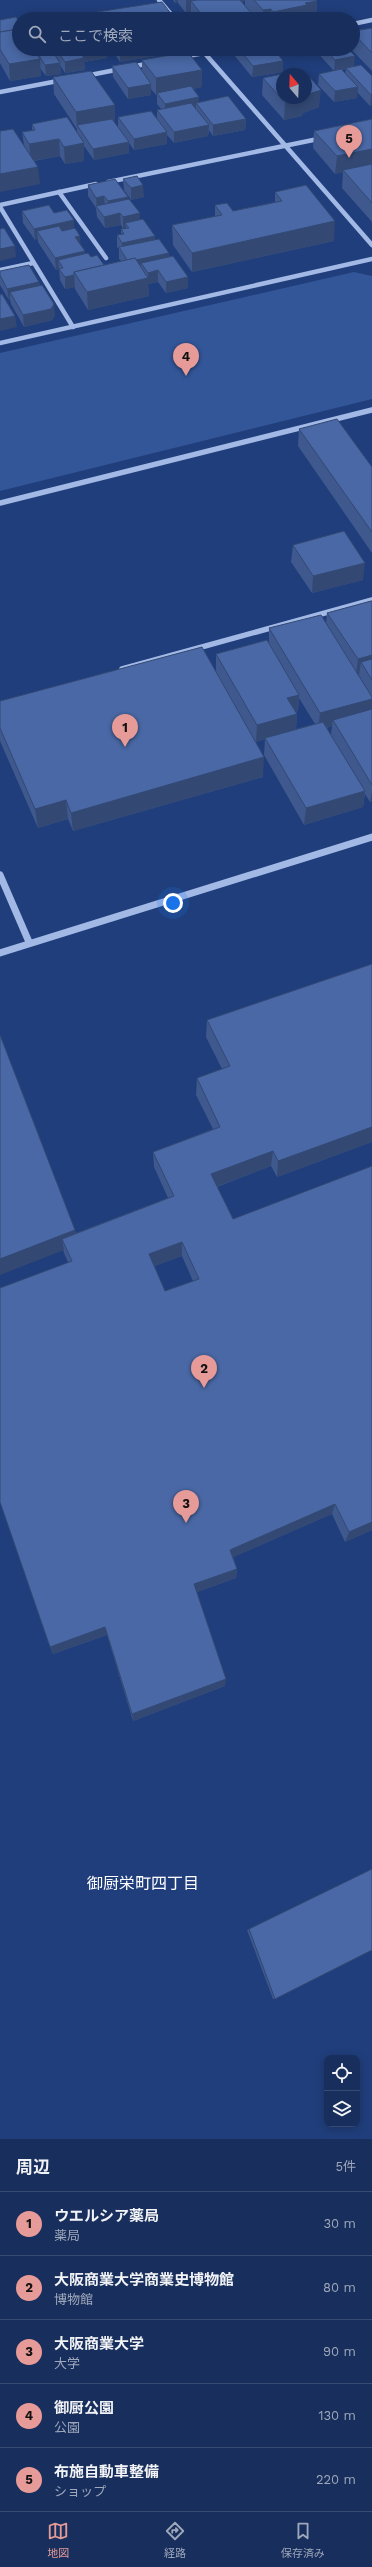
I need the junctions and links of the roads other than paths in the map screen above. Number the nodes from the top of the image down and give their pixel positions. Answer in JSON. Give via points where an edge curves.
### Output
{"nodes":[{"id":1,"x":159,"y":0,"type":"edge"},
{"id":2,"x":169,"y":12,"type":"edge"},
{"id":3,"x":372,"y":20,"type":"edge"},
{"id":4,"x":360,"y":23,"type":"edge"},
{"id":5,"x":190,"y":56,"type":"edge"},
{"id":6,"x":207,"y":56,"type":"edge"},
{"id":7,"x":181,"y":58,"type":"edge"},
{"id":8,"x":157,"y":62,"type":"edge"},
{"id":9,"x":78,"y":77,"type":"edge"},
{"id":10,"x":71,"y":78,"type":"edge"},
{"id":11,"x":0,"y":92,"type":"edge"},
{"id":12,"x":325,"y":137,"type":"edge"},
{"id":13,"x":286,"y":146,"type":"junction"},
{"id":14,"x":59,"y":192,"type":"junction"},
{"id":15,"x":0,"y":206,"type":"edge"},
{"id":16,"x":372,"y":245,"type":"edge"},
{"id":17,"x":106,"y":258,"type":"dead end"},
{"id":18,"x":372,"y":259,"type":"edge"},
{"id":19,"x":33,"y":263,"type":"junction"},
{"id":20,"x":0,"y":270,"type":"edge"},
{"id":21,"x":73,"y":327,"type":"junction"},
{"id":22,"x":0,"y":343,"type":"edge"},
{"id":23,"x":372,"y":410,"type":"edge"},
{"id":24,"x":0,"y":503,"type":"edge"},
{"id":25,"x":372,"y":600,"type":"edge"},
{"id":26,"x":114,"y":671,"type":"edge"},
{"id":27,"x":372,"y":837,"type":"edge"},
{"id":28,"x":0,"y":875,"type":"edge"},
{"id":29,"x":29,"y":942,"type":"junction"},
{"id":30,"x":0,"y":953,"type":"edge"}],
"edges":[{"from":1,"to":2,"type":"street"},
{"from":3,"to":4,"type":"street"},
{"from":5,"to":7,"type":"street"},
{"from":6,"to":13,"type":"street"},
{"from":8,"to":9,"type":"street"},
{"from":10,"to":11,"type":"street"},
{"from":12,"to":13,"type":"street"},
{"from":13,"to":14,"type":"street"},
{"from":13,"to":16,"type":"street"},
{"from":14,"to":15,"type":"street"},
{"from":14,"to":17,"type":"street"},
{"from":15,"to":19,"type":"street"},
{"from":18,"to":21,"type":"street"},
{"from":19,"to":20,"type":"street"},
{"from":19,"to":21,"type":"street"},
{"from":21,"to":22,"type":"street"},
{"from":23,"to":24,"type":"street"},
{"from":25,"to":26,"type":"street"},
{"from":27,"to":29,"type":"street"},
{"from":28,"to":29,"type":"street"},
{"from":29,"to":30,"type":"street"}]}
